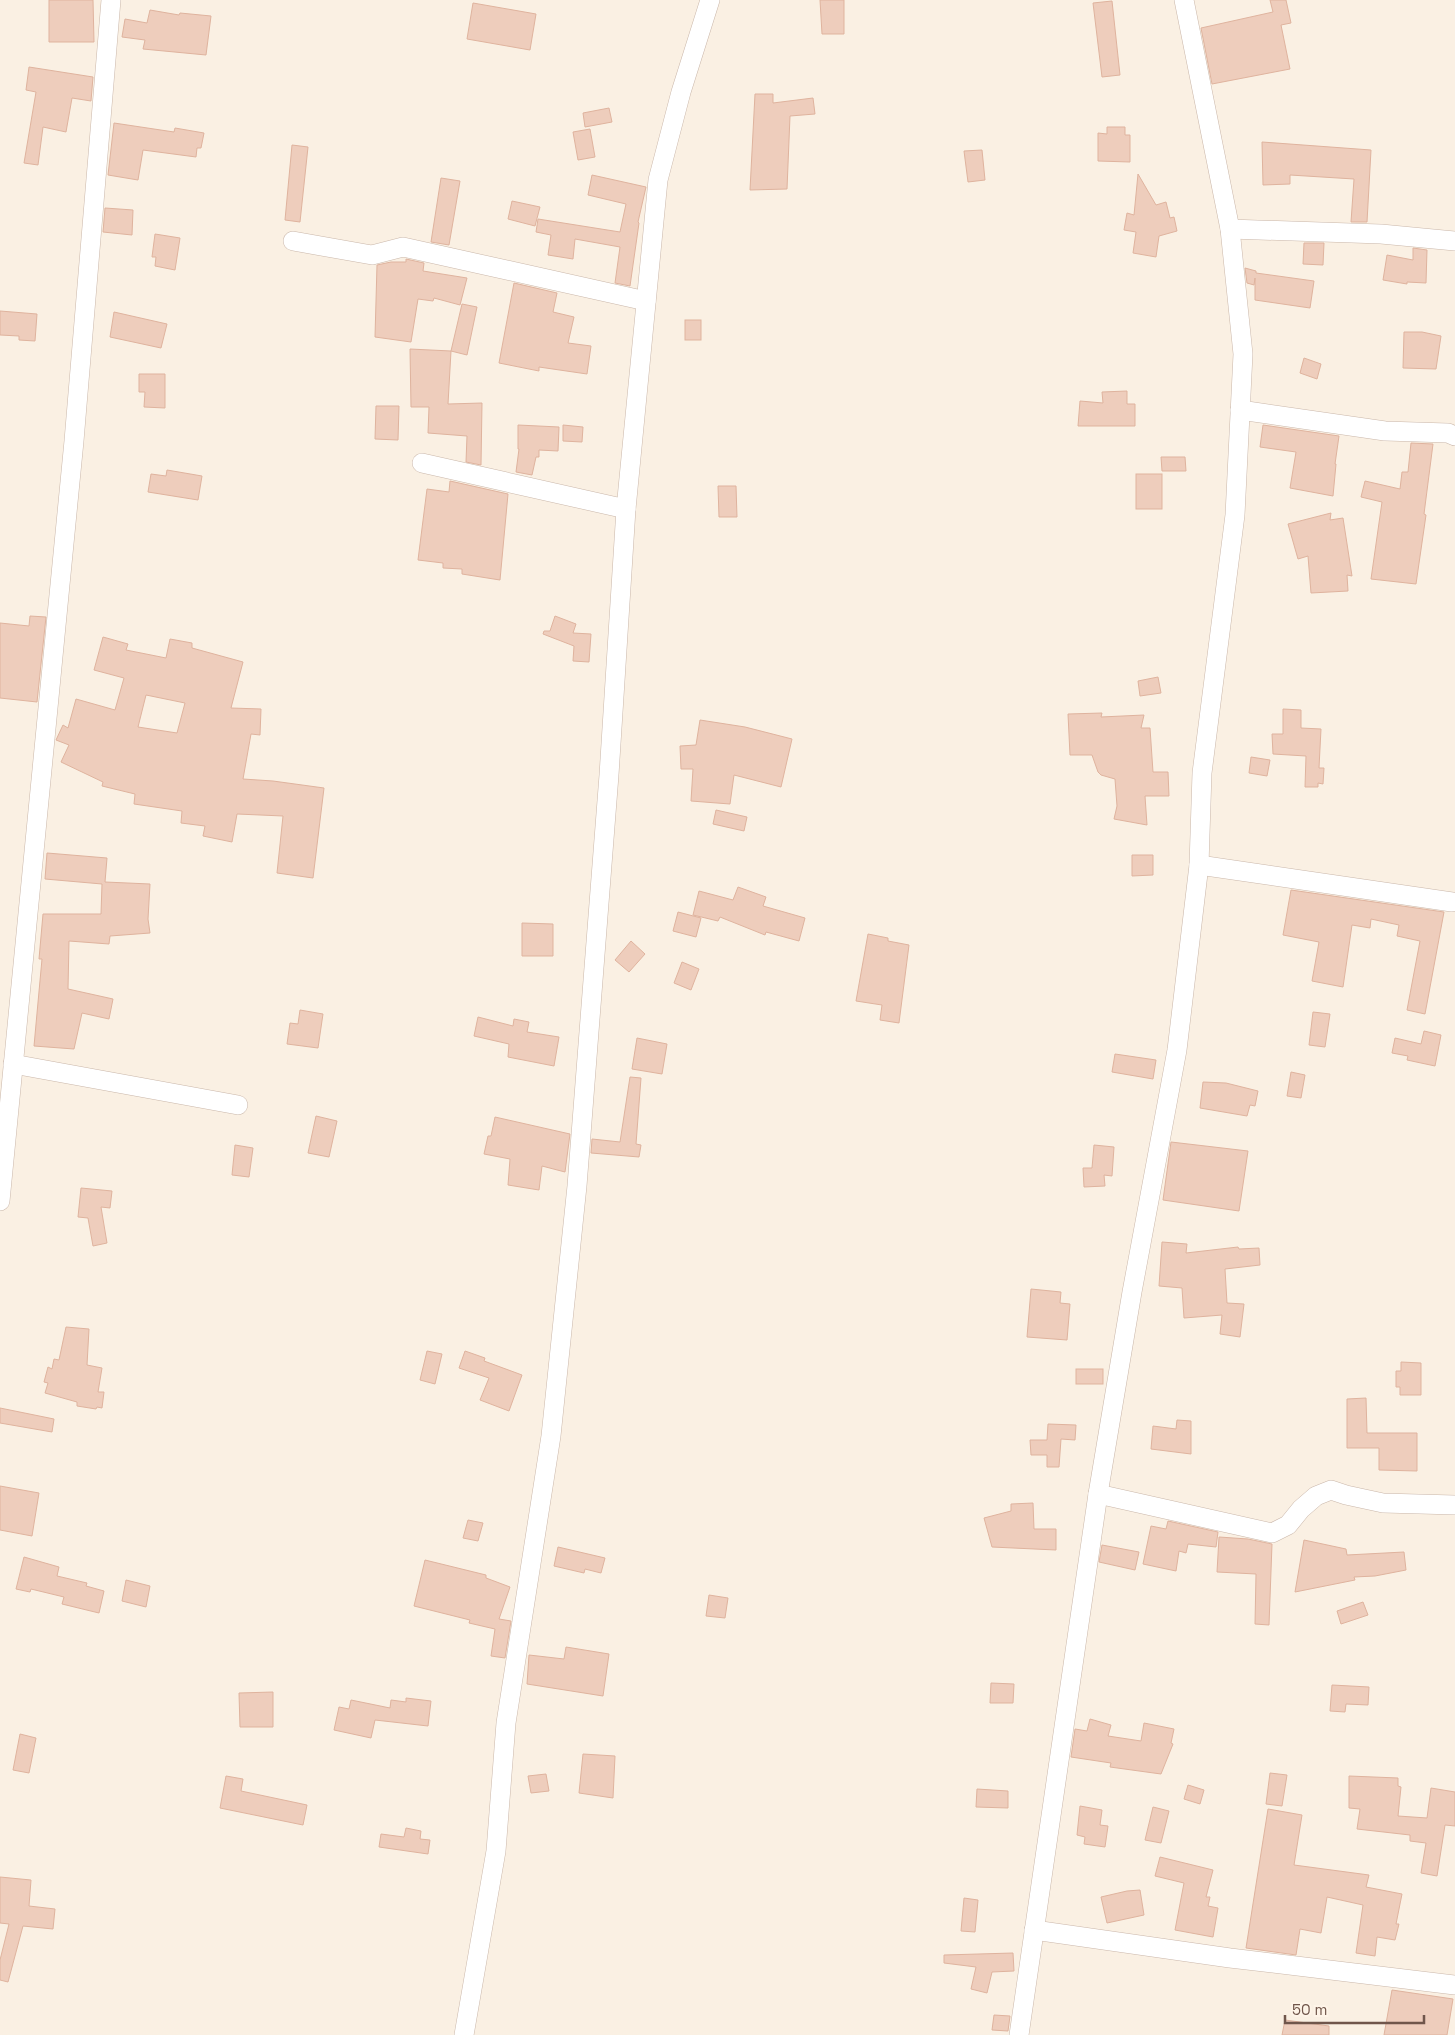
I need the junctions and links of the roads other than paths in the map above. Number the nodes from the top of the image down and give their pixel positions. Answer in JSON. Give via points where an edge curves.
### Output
{"nodes":[{"id":1,"x":112,"y":0,"type":"edge"},
{"id":2,"x":710,"y":0,"type":"edge"},
{"id":3,"x":1184,"y":0,"type":"edge"},
{"id":4,"x":1230,"y":229,"type":"junction"},
{"id":5,"x":293,"y":241,"type":"dead end"},
{"id":6,"x":1455,"y":241,"type":"edge"},
{"id":7,"x":646,"y":302,"type":"junction"},
{"id":8,"x":1240,"y":410,"type":"junction"},
{"id":9,"x":1455,"y":436,"type":"edge"},
{"id":10,"x":422,"y":463,"type":"dead end"},
{"id":11,"x":626,"y":508,"type":"junction"},
{"id":12,"x":1199,"y":865,"type":"junction"},
{"id":13,"x":1452,"y":902,"type":"dead end"},
{"id":14,"x":13,"y":1064,"type":"junction"},
{"id":15,"x":238,"y":1105,"type":"dead end"},
{"id":16,"x":0,"y":1201,"type":"edge"},
{"id":17,"x":1098,"y":1494,"type":"junction"},
{"id":18,"x":1455,"y":1505,"type":"edge"},
{"id":19,"x":1034,"y":1930,"type":"junction"},
{"id":20,"x":1455,"y":1985,"type":"edge"},
{"id":21,"x":464,"y":2035,"type":"edge"},
{"id":22,"x":1019,"y":2035,"type":"edge"}],
"edges":[{"from":1,"to":14,"type":"street","via":[[74,441]]},
{"from":2,"to":7,"type":"street","via":[[658,180]]},
{"from":3,"to":4,"type":"street"},
{"from":4,"to":6,"type":"street","via":[[1381,234]]},
{"from":4,"to":8,"type":"street","via":[[1243,354]]},
{"from":5,"to":7,"type":"street","via":[[372,255],[403,247]]},
{"from":7,"to":11,"type":"street"},
{"from":8,"to":9,"type":"street","via":[[1385,431]]},
{"from":8,"to":12,"type":"street","via":[[1235,515],[1202,774]]},
{"from":10,"to":11,"type":"street"},
{"from":11,"to":21,"type":"street","via":[[578,1176],[551,1436],[506,1723],[496,1851]]},
{"from":12,"to":13,"type":"street"},
{"from":12,"to":17,"type":"street","via":[[1177,1050]]},
{"from":14,"to":15,"type":"street"},
{"from":14,"to":16,"type":"street"},
{"from":17,"to":18,"type":"street","via":[[1272,1533],[1288,1526],[1316,1496],[1331,1490],[1383,1503]]},
{"from":17,"to":19,"type":"street"},
{"from":19,"to":20,"type":"street"},
{"from":19,"to":22,"type":"street"}]}
